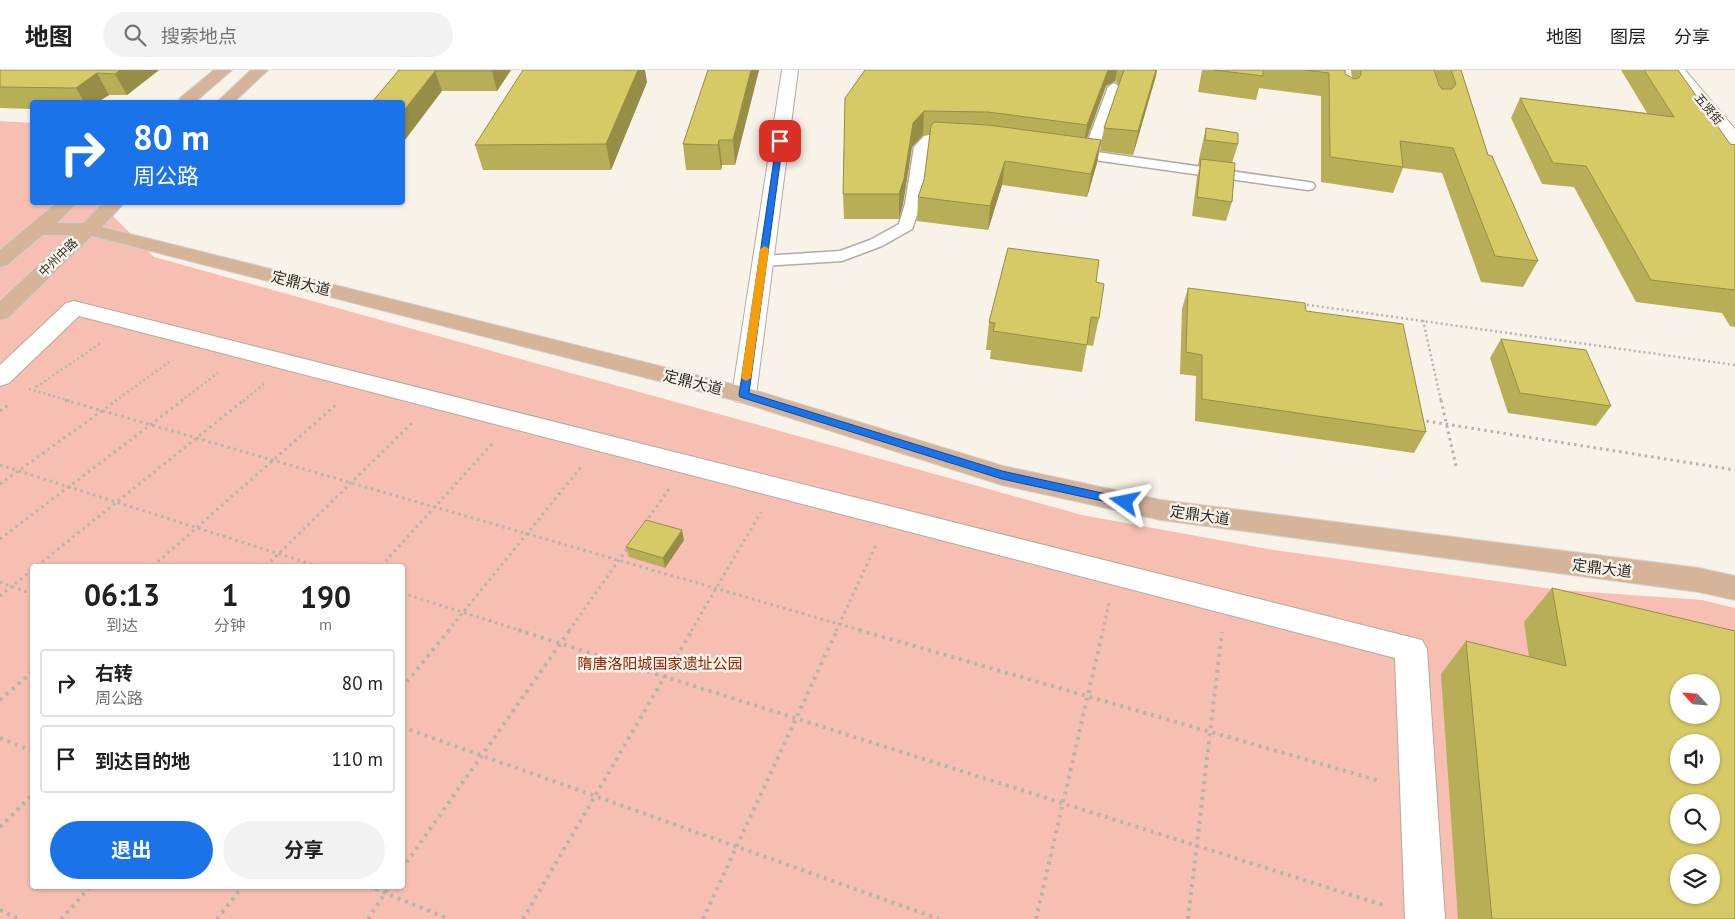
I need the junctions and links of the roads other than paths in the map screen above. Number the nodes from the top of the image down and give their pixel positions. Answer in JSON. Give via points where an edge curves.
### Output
{"nodes":[{"id":1,"x":224,"y":70,"type":"edge"},
{"id":2,"x":260,"y":70,"type":"edge"},
{"id":3,"x":790,"y":70,"type":"edge"},
{"id":4,"x":1680,"y":74,"type":"edge"},
{"id":5,"x":1114,"y":86,"type":"dead end"},
{"id":6,"x":188,"y":100,"type":"edge"},
{"id":7,"x":227,"y":100,"type":"edge"},
{"id":8,"x":1735,"y":140,"type":"edge"},
{"id":9,"x":976,"y":141,"type":"edge"},
{"id":10,"x":1061,"y":152,"type":"edge"},
{"id":11,"x":1089,"y":156,"type":"junction"},
{"id":12,"x":1308,"y":186,"type":"dead end"},
{"id":13,"x":65,"y":205,"type":"edge"},
{"id":14,"x":113,"y":205,"type":"edge"},
{"id":15,"x":38,"y":229,"type":"junction"},
{"id":16,"x":87,"y":229,"type":"junction"},
{"id":17,"x":0,"y":261,"type":"edge"},
{"id":18,"x":763,"y":261,"type":"junction"},
{"id":19,"x":0,"y":313,"type":"edge"},
{"id":20,"x":13,"y":389,"type":"edge"},
{"id":21,"x":744,"y":395,"type":"junction"},
{"id":22,"x":1735,"y":588,"type":"edge"},
{"id":23,"x":1425,"y":919,"type":"edge"}],
"edges":[{"from":1,"to":6,"type":"main road"},
{"from":2,"to":7,"type":"main road"},
{"from":3,"to":18,"type":"street"},
{"from":4,"to":8,"type":"street","name":"五贤街"},
{"from":5,"to":11,"type":"lane"},
{"from":9,"to":18,"type":"lane","via":[[929,139],[921,147],[913,204],[906,226],[876,243],[842,256]]},
{"from":10,"to":11,"type":"lane"},
{"from":11,"to":12,"type":"lane"},
{"from":13,"to":15,"type":"main road"},
{"from":14,"to":16,"type":"main road","name":"中州中路"},
{"from":15,"to":16,"type":"main road","name":"定鼎大道"},
{"from":15,"to":17,"type":"main road"},
{"from":16,"to":19,"type":"main road","name":"中州中路"},
{"from":16,"to":21,"type":"main road","name":"定鼎大道"},
{"from":18,"to":21,"type":"street"},
{"from":20,"to":23,"type":"street","via":[[74,308],[1411,649]]},
{"from":21,"to":22,"type":"main road","name":"定鼎大道","via":[[1002,475],[1161,510],[1699,580]]}]}
